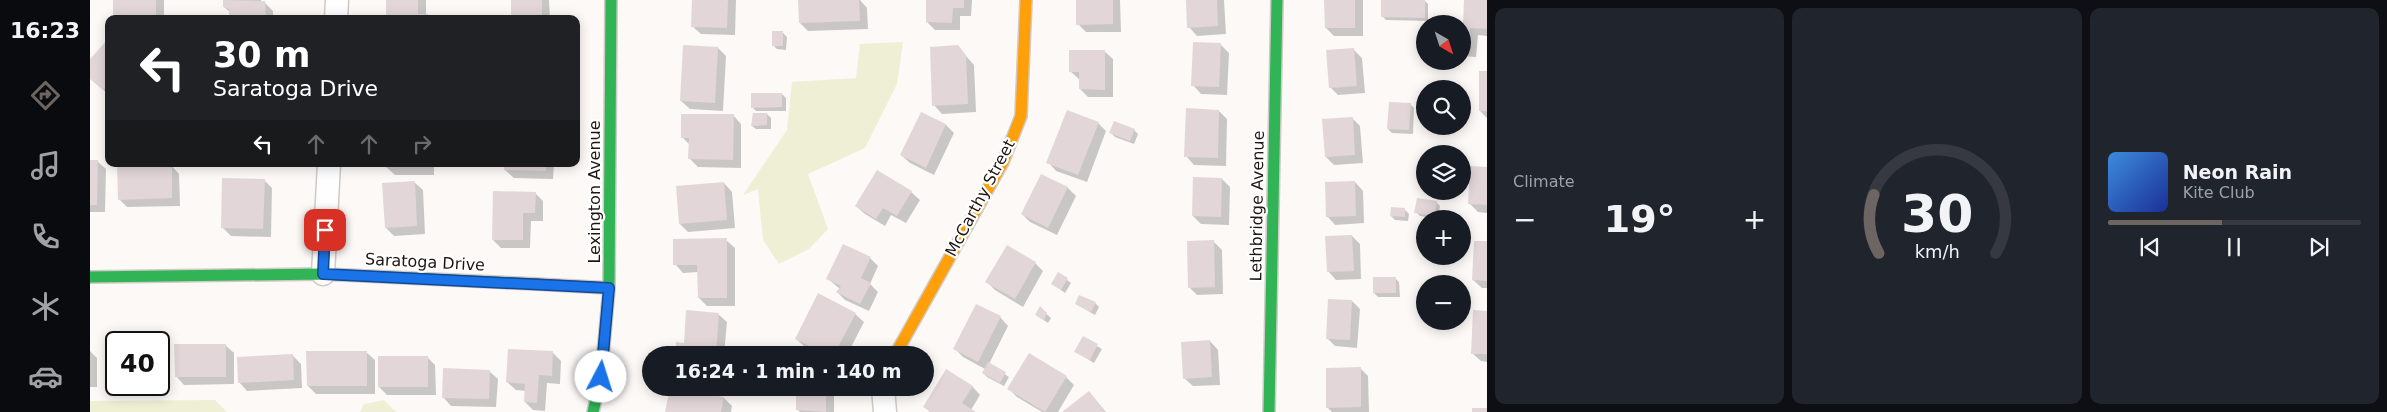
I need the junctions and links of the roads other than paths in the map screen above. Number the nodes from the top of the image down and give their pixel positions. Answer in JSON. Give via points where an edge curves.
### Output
{"nodes":[{"id":1,"x":337,"y":0,"type":"edge"},
{"id":2,"x":611,"y":0,"type":"edge"},
{"id":3,"x":1026,"y":0,"type":"edge"},
{"id":4,"x":1277,"y":0,"type":"edge"},
{"id":5,"x":336,"y":15,"type":"edge"},
{"id":6,"x":329,"y":167,"type":"edge"},
{"id":7,"x":323,"y":274,"type":"junction"},
{"id":8,"x":90,"y":277,"type":"edge"},
{"id":9,"x":609,"y":288,"type":"junction"},
{"id":10,"x":900,"y":346,"type":"edge"},
{"id":11,"x":884,"y":396,"type":"edge"},
{"id":12,"x":593,"y":412,"type":"edge"},
{"id":13,"x":886,"y":412,"type":"edge"},
{"id":14,"x":1269,"y":412,"type":"edge"}],
"edges":[{"from":1,"to":5,"type":"street"},
{"from":2,"to":9,"type":"street","name":"Lexington Avenue"},
{"from":3,"to":10,"type":"street","name":"McCarthy Street","via":[[1021,116],[1003,162]]},
{"from":4,"to":14,"type":"street","name":"Lethbridge Avenue"},
{"from":6,"to":7,"type":"street"},
{"from":7,"to":8,"type":"street","name":"Saratoga Drive"},
{"from":7,"to":9,"type":"street","name":"Saratoga Drive"},
{"from":9,"to":12,"type":"street","name":"Lexington Avenue","via":[[601,377]]},
{"from":11,"to":13,"type":"street"}]}
